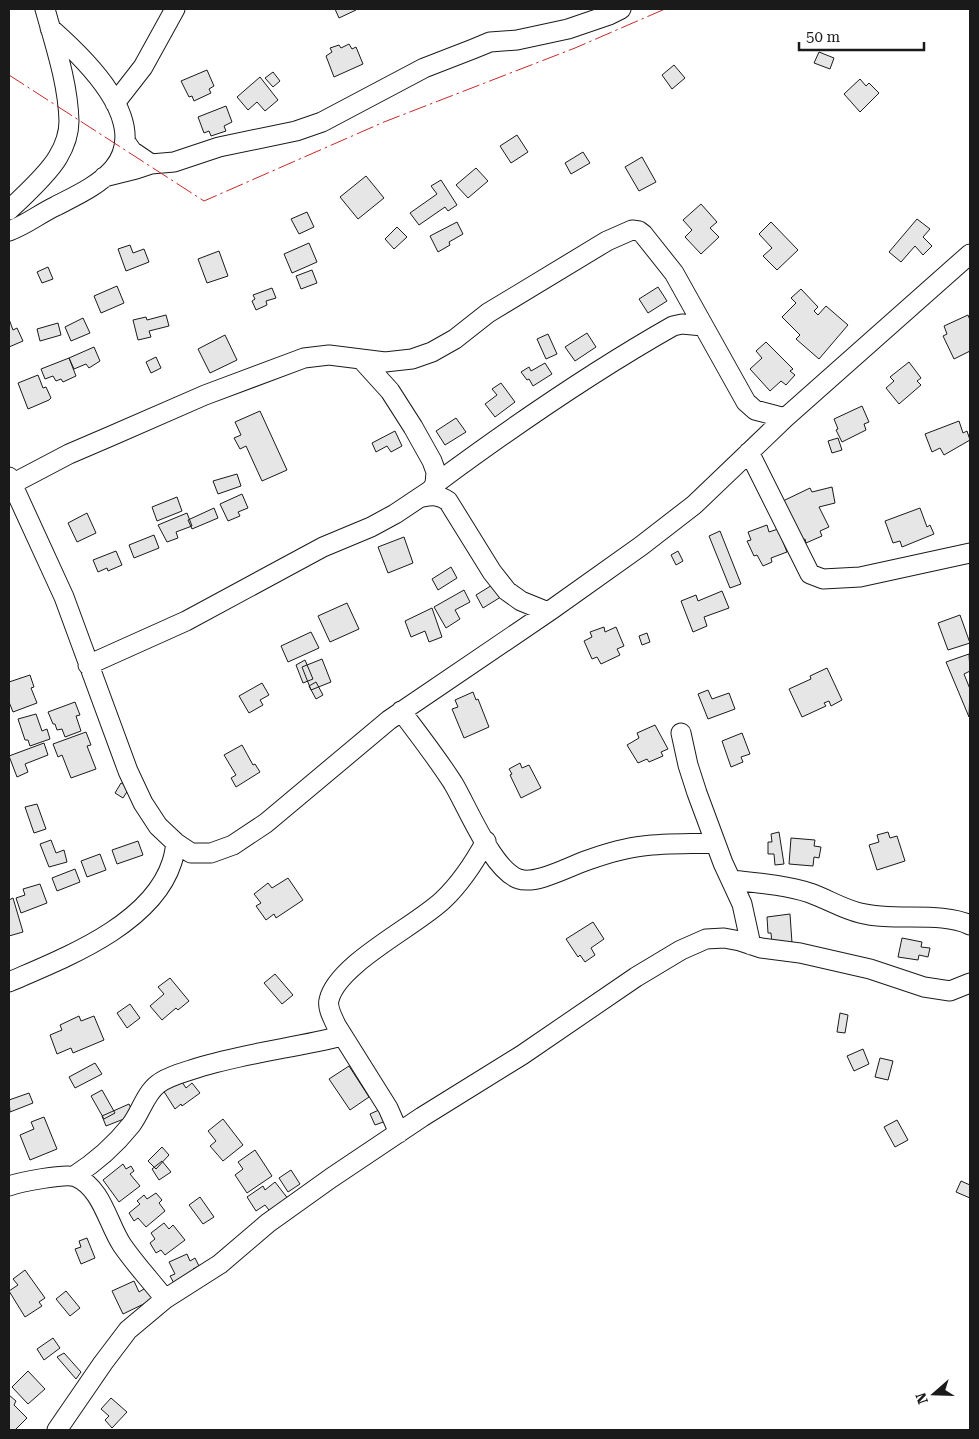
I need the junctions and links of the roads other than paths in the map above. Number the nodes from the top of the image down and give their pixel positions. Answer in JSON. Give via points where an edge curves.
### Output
{"nodes":[{"id":1,"x":45,"y":9,"type":"edge"},
{"id":2,"x":175,"y":9,"type":"edge"},
{"id":3,"x":620,"y":9,"type":"edge"},
{"id":4,"x":50,"y":28,"type":"junction"},
{"id":5,"x":115,"y":104,"type":"junction"},
{"id":6,"x":126,"y":141,"type":"junction"},
{"id":7,"x":151,"y":164,"type":"junction"},
{"id":8,"x":104,"y":177,"type":"junction"},
{"id":9,"x":9,"y":210,"type":"edge"},
{"id":10,"x":9,"y":231,"type":"edge"},
{"id":11,"x":970,"y":254,"type":"edge"},
{"id":12,"x":703,"y":326,"type":"junction"},
{"id":13,"x":361,"y":359,"type":"junction"},
{"id":14,"x":785,"y":418,"type":"junction"},
{"id":15,"x":749,"y":452,"type":"junction"},
{"id":16,"x":10,"y":481,"type":"edge"},
{"id":17,"x":429,"y":490,"type":"junction"},
{"id":18,"x":970,"y":553,"type":"edge"},
{"id":19,"x":548,"y":612,"type":"junction"},
{"id":20,"x":88,"y":664,"type":"junction"},
{"id":21,"x":401,"y":712,"type":"junction"},
{"id":22,"x":681,"y":733,"type":"dead end"},
{"id":23,"x":486,"y":842,"type":"junction"},
{"id":24,"x":176,"y":844,"type":"junction"},
{"id":25,"x":715,"y":844,"type":"junction"},
{"id":26,"x":731,"y":880,"type":"junction"},
{"id":27,"x":970,"y":925,"type":"edge"},
{"id":28,"x":751,"y":945,"type":"junction"},
{"id":29,"x":9,"y":982,"type":"edge"},
{"id":30,"x":970,"y":983,"type":"edge"},
{"id":31,"x":342,"y":1036,"type":"junction"},
{"id":32,"x":399,"y":1133,"type":"junction"},
{"id":33,"x":74,"y":1176,"type":"junction"},
{"id":34,"x":9,"y":1186,"type":"edge"},
{"id":35,"x":165,"y":1299,"type":"junction"},
{"id":36,"x":57,"y":1430,"type":"edge"}],
"edges":[{"from":1,"to":4,"type":"street"},
{"from":2,"to":5,"type":"street","via":[[143,67]]},
{"from":3,"to":7,"type":"street","via":[[559,31],[490,42],[474,48],[424,68],[339,114],[296,131],[219,147],[174,162]]},
{"from":4,"to":5,"type":"street","via":[[90,66]]},
{"from":4,"to":9,"type":"street","via":[[66,93],[69,122],[66,140],[58,158]]},
{"from":5,"to":6,"type":"street","via":[[124,123]]},
{"from":6,"to":7,"type":"street","via":[[132,151]]},
{"from":6,"to":8,"type":"street","via":[[114,168]]},
{"from":7,"to":8,"type":"street"},
{"from":8,"to":10,"type":"street","via":[[24,226]]},
{"from":11,"to":14,"type":"street"},
{"from":12,"to":13,"type":"street","via":[[674,273],[644,234],[632,230],[530,286],[432,352],[412,359],[385,362]]},
{"from":12,"to":14,"type":"street","via":[[746,402],[755,410]]},
{"from":12,"to":17,"type":"street","via":[[673,326],[623,354],[503,433]]},
{"from":13,"to":16,"type":"street","via":[[329,354],[294,361],[205,395]]},
{"from":13,"to":17,"type":"street","via":[[390,391],[432,461],[436,472]]},
{"from":14,"to":15,"type":"street"},
{"from":15,"to":18,"type":"street","via":[[810,574],[822,578],[860,577]]},
{"from":15,"to":19,"type":"street","via":[[694,505]]},
{"from":16,"to":20,"type":"street","via":[[64,597]]},
{"from":17,"to":19,"type":"street","via":[[448,501],[507,591],[521,601]]},
{"from":17,"to":20,"type":"street","via":[[371,528],[323,547],[186,621]]},
{"from":19,"to":21,"type":"street"},
{"from":20,"to":24,"type":"street","via":[[143,803],[158,826]]},
{"from":21,"to":23,"type":"street","via":[[453,784]]},
{"from":21,"to":24,"type":"street","via":[[266,823],[233,845],[211,853],[191,853]]},
{"from":22,"to":25,"type":"street","via":[[688,765]]},
{"from":23,"to":25,"type":"street","via":[[509,874],[528,880],[642,846]]},
{"from":23,"to":31,"type":"street","via":[[442,902],[379,946],[336,983],[329,1001],[330,1012]]},
{"from":24,"to":29,"type":"street","via":[[172,863],[161,885],[118,928],[68,957]]},
{"from":25,"to":26,"type":"street"},
{"from":26,"to":27,"type":"street","via":[[796,889],[860,913],[957,921]]},
{"from":26,"to":28,"type":"street","via":[[742,904]]},
{"from":28,"to":30,"type":"street","via":[[870,969],[924,988],[950,991]]},
{"from":28,"to":32,"type":"street","via":[[724,938],[706,939],[680,950]]},
{"from":31,"to":32,"type":"street","via":[[388,1108]]},
{"from":31,"to":33,"type":"street","via":[[219,1060],[159,1083],[117,1141]]},
{"from":32,"to":35,"type":"street","via":[[268,1223],[220,1264]]},
{"from":33,"to":34,"type":"street"},
{"from":33,"to":35,"type":"street","via":[[94,1193],[122,1244]]},
{"from":35,"to":36,"type":"street","via":[[128,1330]]}]}
